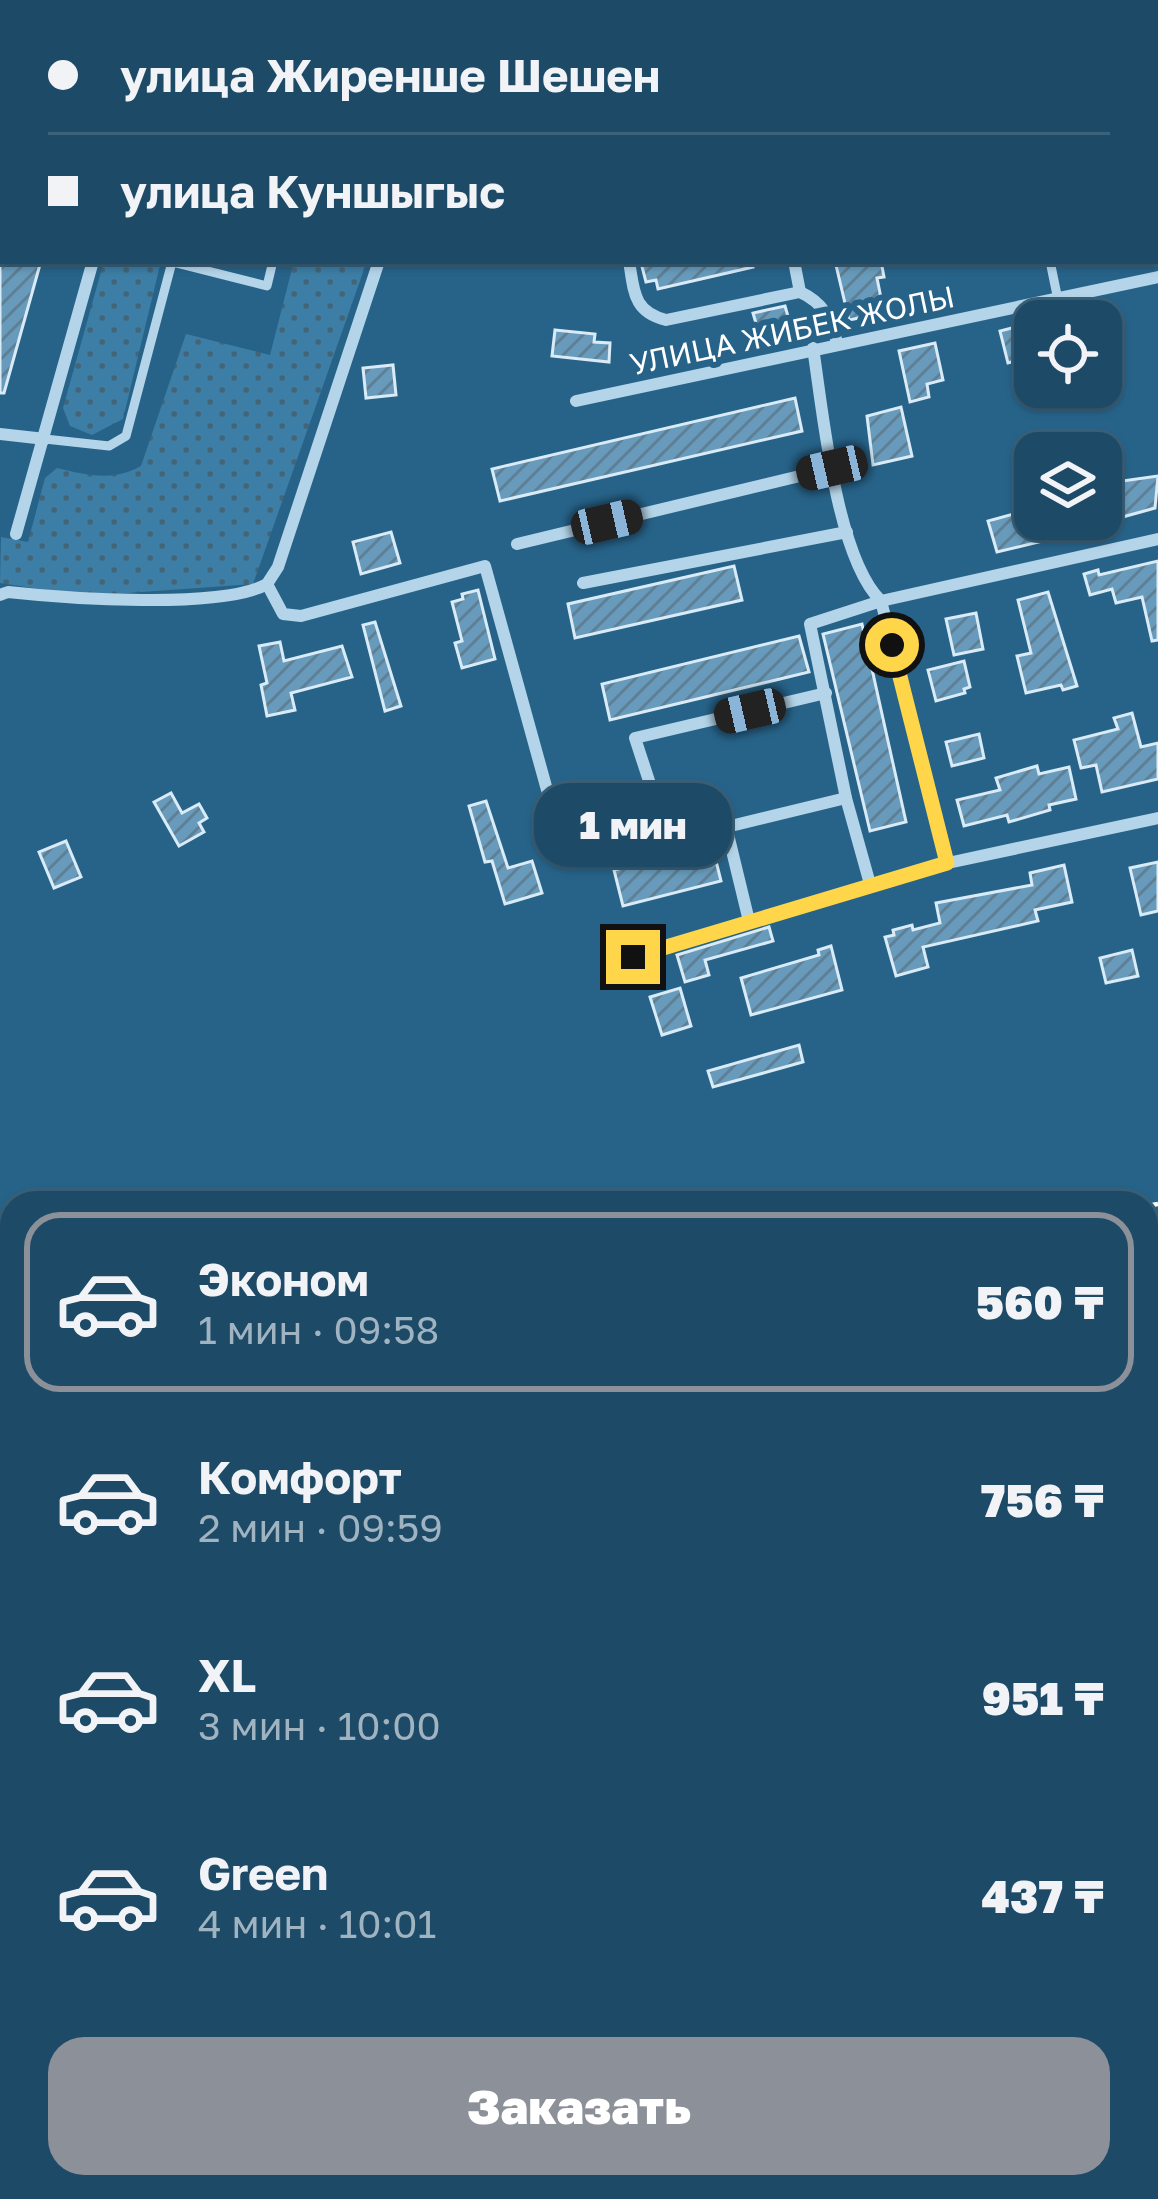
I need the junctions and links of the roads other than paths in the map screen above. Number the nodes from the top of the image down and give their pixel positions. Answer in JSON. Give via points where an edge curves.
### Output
{"nodes":[{"id":1,"x":92,"y":264,"type":"edge"},
{"id":2,"x":171,"y":264,"type":"edge"},
{"id":3,"x":180,"y":264,"type":"edge"},
{"id":4,"x":272,"y":264,"type":"edge"},
{"id":5,"x":378,"y":264,"type":"edge"},
{"id":6,"x":629,"y":264,"type":"edge"},
{"id":7,"x":795,"y":264,"type":"edge"},
{"id":8,"x":1051,"y":264,"type":"edge"},
{"id":9,"x":1158,"y":277,"type":"edge"},
{"id":10,"x":800,"y":292,"type":"junction"},
{"id":11,"x":1058,"y":300,"type":"joint"},
{"id":12,"x":1014,"y":309,"type":"edge"},
{"id":13,"x":837,"y":344,"type":"junction"},
{"id":14,"x":813,"y":348,"type":"junction"},
{"id":15,"x":577,"y":401,"type":"dead end"},
{"id":16,"x":0,"y":434,"type":"edge"},
{"id":17,"x":46,"y":439,"type":"junction"},
{"id":18,"x":832,"y":468,"type":"junction"},
{"id":19,"x":847,"y":532,"type":"junction"},
{"id":20,"x":16,"y":534,"type":"dead end"},
{"id":21,"x":1158,"y":539,"type":"edge"},
{"id":22,"x":517,"y":544,"type":"dead end"},
{"id":23,"x":583,"y":583,"type":"dead end"},
{"id":24,"x":267,"y":584,"type":"junction"},
{"id":25,"x":0,"y":595,"type":"edge"},
{"id":26,"x":880,"y":601,"type":"junction"},
{"id":27,"x":826,"y":693,"type":"junction"},
{"id":28,"x":846,"y":797,"type":"junction"},
{"id":29,"x":1158,"y":818,"type":"edge"},
{"id":30,"x":557,"y":826,"type":"dead end"},
{"id":31,"x":726,"y":826,"type":"junction"},
{"id":32,"x":668,"y":839,"type":"junction"},
{"id":33,"x":624,"y":852,"type":"dead end"},
{"id":34,"x":947,"y":863,"type":"junction"},
{"id":35,"x":870,"y":884,"type":"junction"},
{"id":36,"x":748,"y":921,"type":"junction"},
{"id":37,"x":633,"y":957,"type":"dead end"}],
"edges":[{"from":1,"to":17,"type":"street"},
{"from":2,"to":17,"type":"lane","via":[[126,436],[109,446]]},
{"from":3,"to":4,"type":"lane","via":[[267,286]]},
{"from":5,"to":24,"type":"street"},
{"from":6,"to":10,"type":"street","via":[[636,304],[666,320]]},
{"from":7,"to":10,"type":"street"},
{"from":8,"to":11,"type":"lane"},
{"from":9,"to":11,"type":"street","name":"УЛИЦА ЖИБЕК ЖОЛЫ"},
{"from":10,"to":13,"type":"street","via":[[823,307]]},
{"from":12,"to":13,"type":"street","name":"УЛИЦА ЖИБЕК ЖОЛЫ"},
{"from":13,"to":14,"type":"street","name":"УЛИЦА ЖИБЕК ЖОЛЫ"},
{"from":14,"to":15,"type":"street","name":"УЛИЦА ЖИБЕК ЖОЛЫ"},
{"from":14,"to":18,"type":"street"},
{"from":16,"to":17,"type":"street"},
{"from":17,"to":20,"type":"street"},
{"from":18,"to":19,"type":"street"},
{"from":18,"to":22,"type":"street"},
{"from":19,"to":23,"type":"street"},
{"from":19,"to":26,"type":"street","via":[[859,573]]},
{"from":21,"to":26,"type":"street"},
{"from":24,"to":25,"type":"street","via":[[172,599]]},
{"from":24,"to":30,"type":"street","via":[[283,614],[301,616],[485,566]]},
{"from":26,"to":27,"type":"street","via":[[810,624]]},
{"from":26,"to":34,"type":"street"},
{"from":27,"to":28,"type":"street"},
{"from":27,"to":32,"type":"street","via":[[635,738]]},
{"from":28,"to":31,"type":"street"},
{"from":28,"to":35,"type":"street"},
{"from":29,"to":34,"type":"street"},
{"from":31,"to":32,"type":"street"},
{"from":31,"to":36,"type":"street"},
{"from":32,"to":33,"type":"street"},
{"from":34,"to":35,"type":"street"},
{"from":35,"to":36,"type":"street"},
{"from":36,"to":37,"type":"street"}]}
